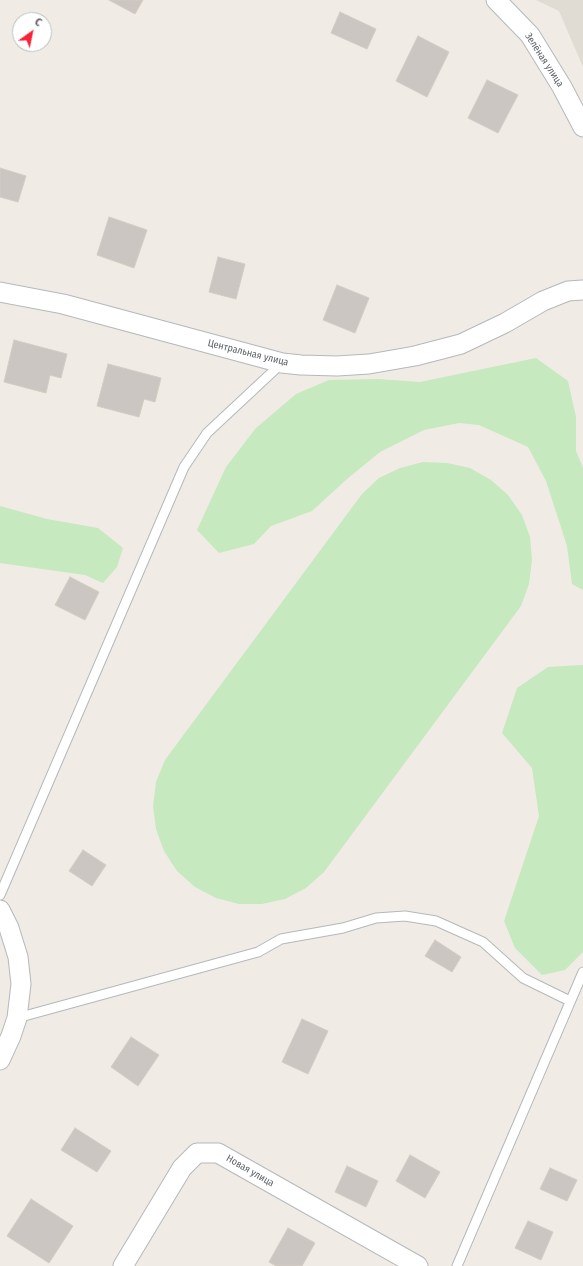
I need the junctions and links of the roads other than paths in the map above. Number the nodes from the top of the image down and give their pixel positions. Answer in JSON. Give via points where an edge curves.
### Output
{"nodes":[{"id":1,"x":496,"y":0,"type":"edge"},
{"id":2,"x":583,"y":127,"type":"edge"},
{"id":3,"x":583,"y":290,"type":"edge"},
{"id":4,"x":0,"y":292,"type":"edge"},
{"id":5,"x":282,"y":363,"type":"junction"},
{"id":6,"x":0,"y":895,"type":"edge"},
{"id":7,"x":0,"y":910,"type":"edge"},
{"id":8,"x":583,"y":972,"type":"edge"},
{"id":9,"x":570,"y":1001,"type":"junction"},
{"id":10,"x":17,"y":1018,"type":"junction"},
{"id":11,"x":0,"y":1060,"type":"edge"},
{"id":12,"x":123,"y":1266,"type":"edge"},
{"id":13,"x":418,"y":1266,"type":"edge"},
{"id":14,"x":457,"y":1266,"type":"edge"}],
"edges":[{"from":1,"to":2,"type":"street","name":"Зелёная улица","via":[[530,35]]},
{"from":3,"to":5,"type":"street","name":"Центральная улица","via":[[568,292],[543,301],[505,323],[460,344],[415,356],[345,366]]},
{"from":4,"to":5,"type":"street","name":"Центральная улица","via":[[63,304]]},
{"from":5,"to":6,"type":"lane","via":[[207,433],[184,467]]},
{"from":7,"to":10,"type":"street","via":[[10,928],[18,957],[21,984]]},
{"from":8,"to":9,"type":"lane"},
{"from":9,"to":10,"type":"lane","via":[[523,978],[483,942],[436,921],[405,916],[376,918],[343,928],[281,939],[258,952]]},
{"from":9,"to":14,"type":"lane"},
{"from":10,"to":11,"type":"street"},
{"from":12,"to":13,"type":"street","name":"Новая улица","via":[[182,1168],[197,1153],[218,1153]]}]}
